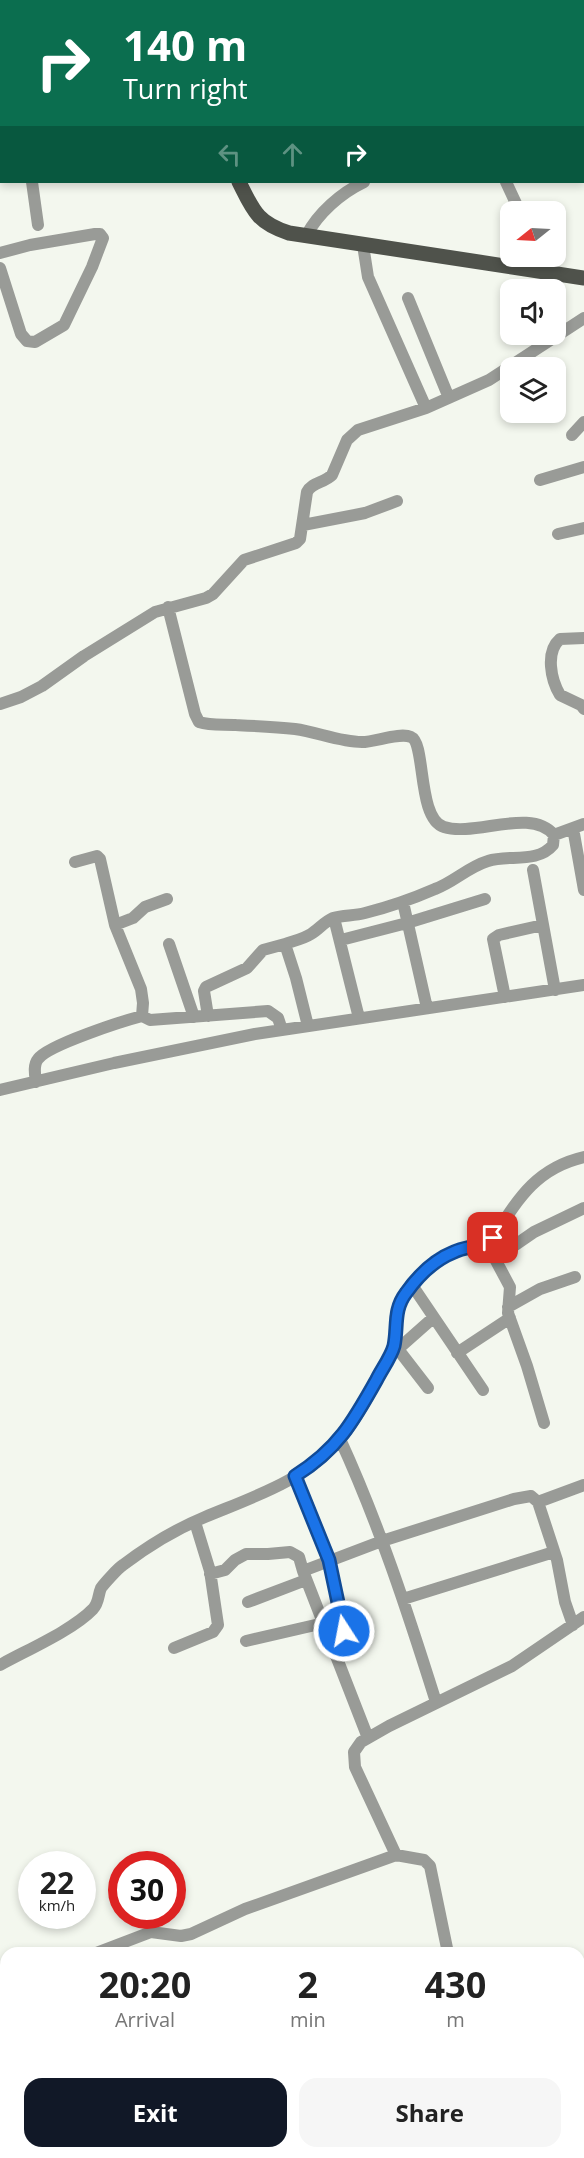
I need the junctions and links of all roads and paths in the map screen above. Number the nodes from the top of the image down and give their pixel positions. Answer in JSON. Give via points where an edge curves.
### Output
{"nodes":[{"id":1,"x":32,"y":183,"type":"edge"},
{"id":2,"x":240,"y":183,"type":"edge"},
{"id":3,"x":362,"y":183,"type":"edge"},
{"id":4,"x":506,"y":183,"type":"edge"},
{"id":5,"x":515,"y":201,"type":"edge"},
{"id":6,"x":38,"y":225,"type":"dead end"},
{"id":7,"x":306,"y":236,"type":"junction"},
{"id":8,"x":363,"y":245,"type":"junction"},
{"id":9,"x":0,"y":253,"type":"edge"},
{"id":10,"x":540,"y":267,"type":"edge"},
{"id":11,"x":0,"y":268,"type":"edge"},
{"id":12,"x":542,"y":272,"type":"junction"},
{"id":13,"x":584,"y":278,"type":"edge"},
{"id":14,"x":408,"y":298,"type":"dead end"},
{"id":15,"x":584,"y":318,"type":"edge"},
{"id":16,"x":449,"y":398,"type":"junction"},
{"id":17,"x":426,"y":408,"type":"junction"},
{"id":18,"x":584,"y":422,"type":"edge"},
{"id":19,"x":572,"y":435,"type":"dead end"},
{"id":20,"x":584,"y":467,"type":"edge"},
{"id":21,"x":540,"y":480,"type":"dead end"},
{"id":22,"x":397,"y":501,"type":"dead end"},
{"id":23,"x":303,"y":525,"type":"junction"},
{"id":24,"x":584,"y":528,"type":"edge"},
{"id":25,"x":558,"y":534,"type":"dead end"},
{"id":26,"x":168,"y":607,"type":"junction"},
{"id":27,"x":584,"y":638,"type":"edge"},
{"id":28,"x":0,"y":704,"type":"edge"},
{"id":29,"x":584,"y":709,"type":"edge"},
{"id":30,"x":578,"y":826,"type":"edge"},
{"id":31,"x":554,"y":836,"type":"junction"},
{"id":32,"x":75,"y":862,"type":"dead end"},
{"id":33,"x":532,"y":870,"type":"dead end"},
{"id":34,"x":584,"y":890,"type":"edge"},
{"id":35,"x":485,"y":898,"type":"dead end"},
{"id":36,"x":167,"y":899,"type":"dead end"},
{"id":37,"x":403,"y":903,"type":"junction"},
{"id":38,"x":334,"y":918,"type":"junction"},
{"id":39,"x":407,"y":923,"type":"junction"},
{"id":40,"x":115,"y":925,"type":"junction"},
{"id":41,"x":543,"y":925,"type":"junction"},
{"id":42,"x":341,"y":940,"type":"junction"},
{"id":43,"x":169,"y":944,"type":"dead end"},
{"id":44,"x":285,"y":944,"type":"junction"},
{"id":45,"x":584,"y":987,"type":"edge"},
{"id":46,"x":555,"y":990,"type":"junction"},
{"id":47,"x":505,"y":997,"type":"junction"},
{"id":48,"x":427,"y":1008,"type":"junction"},
{"id":49,"x":142,"y":1016,"type":"junction"},
{"id":50,"x":208,"y":1016,"type":"junction"},
{"id":51,"x":194,"y":1017,"type":"junction"},
{"id":52,"x":359,"y":1018,"type":"junction"},
{"id":53,"x":308,"y":1026,"type":"junction"},
{"id":54,"x":282,"y":1030,"type":"junction"},
{"id":55,"x":36,"y":1082,"type":"junction"},
{"id":56,"x":0,"y":1090,"type":"edge"},
{"id":57,"x":584,"y":1157,"type":"edge"},
{"id":58,"x":584,"y":1209,"type":"edge"},
{"id":59,"x":486,"y":1242,"type":"junction"},
{"id":60,"x":495,"y":1259,"type":"junction"},
{"id":61,"x":575,"y":1277,"type":"dead end"},
{"id":62,"x":412,"y":1286,"type":"junction"},
{"id":63,"x":509,"y":1312,"type":"junction"},
{"id":64,"x":433,"y":1318,"type":"junction"},
{"id":65,"x":396,"y":1347,"type":"junction"},
{"id":66,"x":457,"y":1353,"type":"junction"},
{"id":67,"x":428,"y":1388,"type":"dead end"},
{"id":68,"x":483,"y":1390,"type":"dead end"},
{"id":69,"x":544,"y":1423,"type":"dead end"},
{"id":70,"x":340,"y":1439,"type":"junction"},
{"id":71,"x":295,"y":1476,"type":"junction"},
{"id":72,"x":584,"y":1485,"type":"edge"},
{"id":73,"x":538,"y":1503,"type":"junction"},
{"id":74,"x":195,"y":1522,"type":"junction"},
{"id":75,"x":382,"y":1541,"type":"junction"},
{"id":76,"x":554,"y":1552,"type":"junction"},
{"id":77,"x":329,"y":1560,"type":"junction"},
{"id":78,"x":210,"y":1574,"type":"junction"},
{"id":79,"x":305,"y":1576,"type":"junction"},
{"id":80,"x":403,"y":1599,"type":"junction"},
{"id":81,"x":248,"y":1602,"type":"dead end"},
{"id":82,"x":584,"y":1617,"type":"edge"},
{"id":83,"x":324,"y":1623,"type":"junction"},
{"id":84,"x":573,"y":1625,"type":"junction"},
{"id":85,"x":328,"y":1636,"type":"junction"},
{"id":86,"x":246,"y":1641,"type":"dead end"},
{"id":87,"x":174,"y":1648,"type":"dead end"},
{"id":88,"x":0,"y":1665,"type":"edge"},
{"id":89,"x":436,"y":1702,"type":"junction"},
{"id":90,"x":368,"y":1738,"type":"junction"},
{"id":91,"x":396,"y":1855,"type":"junction"},
{"id":92,"x":111,"y":1947,"type":"edge"},
{"id":93,"x":447,"y":1947,"type":"edge"}],
"edges":[{"from":1,"to":6,"type":"street"},
{"from":2,"to":7,"type":"main road","via":[[255,213],[272,227]]},
{"from":3,"to":7,"type":"street","via":[[322,213]]},
{"from":4,"to":5,"type":"street"},
{"from":7,"to":8,"type":"main road"},
{"from":8,"to":12,"type":"main road"},
{"from":8,"to":17,"type":"street","via":[[368,277]]},
{"from":9,"to":11,"type":"street","via":[[95,234],[103,238],[64,326],[35,342],[27,341],[21,334]]},
{"from":10,"to":12,"type":"street"},
{"from":12,"to":13,"type":"main road"},
{"from":14,"to":16,"type":"street"},
{"from":15,"to":16,"type":"street","via":[[489,380]]},
{"from":16,"to":17,"type":"street"},
{"from":17,"to":23,"type":"street","via":[[371,424],[347,440],[332,475],[307,492]]},
{"from":18,"to":19,"type":"street"},
{"from":20,"to":21,"type":"street"},
{"from":22,"to":23,"type":"street","via":[[365,513]]},
{"from":23,"to":26,"type":"street","via":[[296,543],[243,560],[213,594]]},
{"from":24,"to":25,"type":"street"},
{"from":26,"to":28,"type":"street","via":[[42,686]]},
{"from":26,"to":31,"type":"street","via":[[199,722],[292,729],[362,742],[412,737],[418,749],[424,790],[440,825],[463,829],[536,824]]},
{"from":27,"to":29,"type":"street","via":[[558,640],[552,651],[551,668],[560,695]]},
{"from":30,"to":31,"type":"street"},
{"from":30,"to":34,"type":"street"},
{"from":31,"to":37,"type":"street","via":[[553,845],[538,855],[484,862]]},
{"from":32,"to":40,"type":"street","via":[[99,856]]},
{"from":33,"to":41,"type":"street"},
{"from":35,"to":39,"type":"street"},
{"from":36,"to":40,"type":"street"},
{"from":37,"to":38,"type":"street"},
{"from":37,"to":39,"type":"street"},
{"from":38,"to":42,"type":"street"},
{"from":38,"to":44,"type":"street","via":[[310,935]]},
{"from":39,"to":42,"type":"street"},
{"from":39,"to":48,"type":"street"},
{"from":40,"to":49,"type":"street","via":[[141,989]]},
{"from":41,"to":46,"type":"street"},
{"from":41,"to":47,"type":"street","via":[[493,939]]},
{"from":42,"to":52,"type":"street"},
{"from":43,"to":51,"type":"street"},
{"from":44,"to":50,"type":"street","via":[[263,950],[247,968],[206,987]]},
{"from":44,"to":53,"type":"street"},
{"from":45,"to":46,"type":"street"},
{"from":46,"to":47,"type":"street"},
{"from":47,"to":48,"type":"street"},
{"from":48,"to":52,"type":"street"},
{"from":49,"to":51,"type":"street","via":[[150,1020]]},
{"from":49,"to":55,"type":"street","via":[[100,1029],[42,1055],[35,1065]]},
{"from":50,"to":51,"type":"street"},
{"from":50,"to":54,"type":"street","via":[[268,1011],[278,1018]]},
{"from":52,"to":53,"type":"street"},
{"from":53,"to":54,"type":"street"},
{"from":54,"to":55,"type":"street"},
{"from":55,"to":56,"type":"street"},
{"from":57,"to":59,"type":"street","via":[[538,1178]]},
{"from":58,"to":60,"type":"street","via":[[534,1232]]},
{"from":59,"to":60,"type":"street"},
{"from":59,"to":62,"type":"street","via":[[447,1255],[423,1272]]},
{"from":60,"to":63,"type":"street","via":[[510,1287]]},
{"from":61,"to":63,"type":"street","via":[[540,1289]]},
{"from":62,"to":64,"type":"street"},
{"from":62,"to":65,"type":"street","via":[[396,1313]]},
{"from":63,"to":66,"type":"street"},
{"from":63,"to":69,"type":"street"},
{"from":64,"to":65,"type":"street"},
{"from":64,"to":66,"type":"street"},
{"from":65,"to":67,"type":"street"},
{"from":65,"to":70,"type":"street"},
{"from":66,"to":68,"type":"street"},
{"from":70,"to":71,"type":"street"},
{"from":70,"to":75,"type":"street"},
{"from":71,"to":74,"type":"street","via":[[260,1496]]},
{"from":71,"to":77,"type":"street"},
{"from":72,"to":73,"type":"street"},
{"from":73,"to":75,"type":"street","via":[[531,1496],[514,1499]]},
{"from":73,"to":76,"type":"street"},
{"from":74,"to":78,"type":"street"},
{"from":74,"to":88,"type":"street","via":[[121,1566],[102,1587],[93,1610]]},
{"from":75,"to":77,"type":"street"},
{"from":75,"to":80,"type":"street"},
{"from":76,"to":80,"type":"street"},
{"from":76,"to":84,"type":"street"},
{"from":77,"to":79,"type":"street"},
{"from":77,"to":85,"type":"street","via":[[345,1627],[342,1633]]},
{"from":78,"to":79,"type":"street","via":[[228,1568],[240,1556],[294,1552]]},
{"from":78,"to":87,"type":"street","via":[[217,1628]]},
{"from":79,"to":81,"type":"street"},
{"from":79,"to":83,"type":"street"},
{"from":80,"to":89,"type":"street"},
{"from":82,"to":84,"type":"street"},
{"from":83,"to":85,"type":"street"},
{"from":83,"to":86,"type":"street"},
{"from":84,"to":89,"type":"street","via":[[512,1666]]},
{"from":85,"to":90,"type":"street"},
{"from":89,"to":90,"type":"street"},
{"from":90,"to":91,"type":"street","via":[[356,1748],[355,1767]]},
{"from":91,"to":92,"type":"street","via":[[245,1909],[191,1934],[150,1932]]},
{"from":91,"to":93,"type":"street","via":[[424,1860],[430,1866]]}]}
